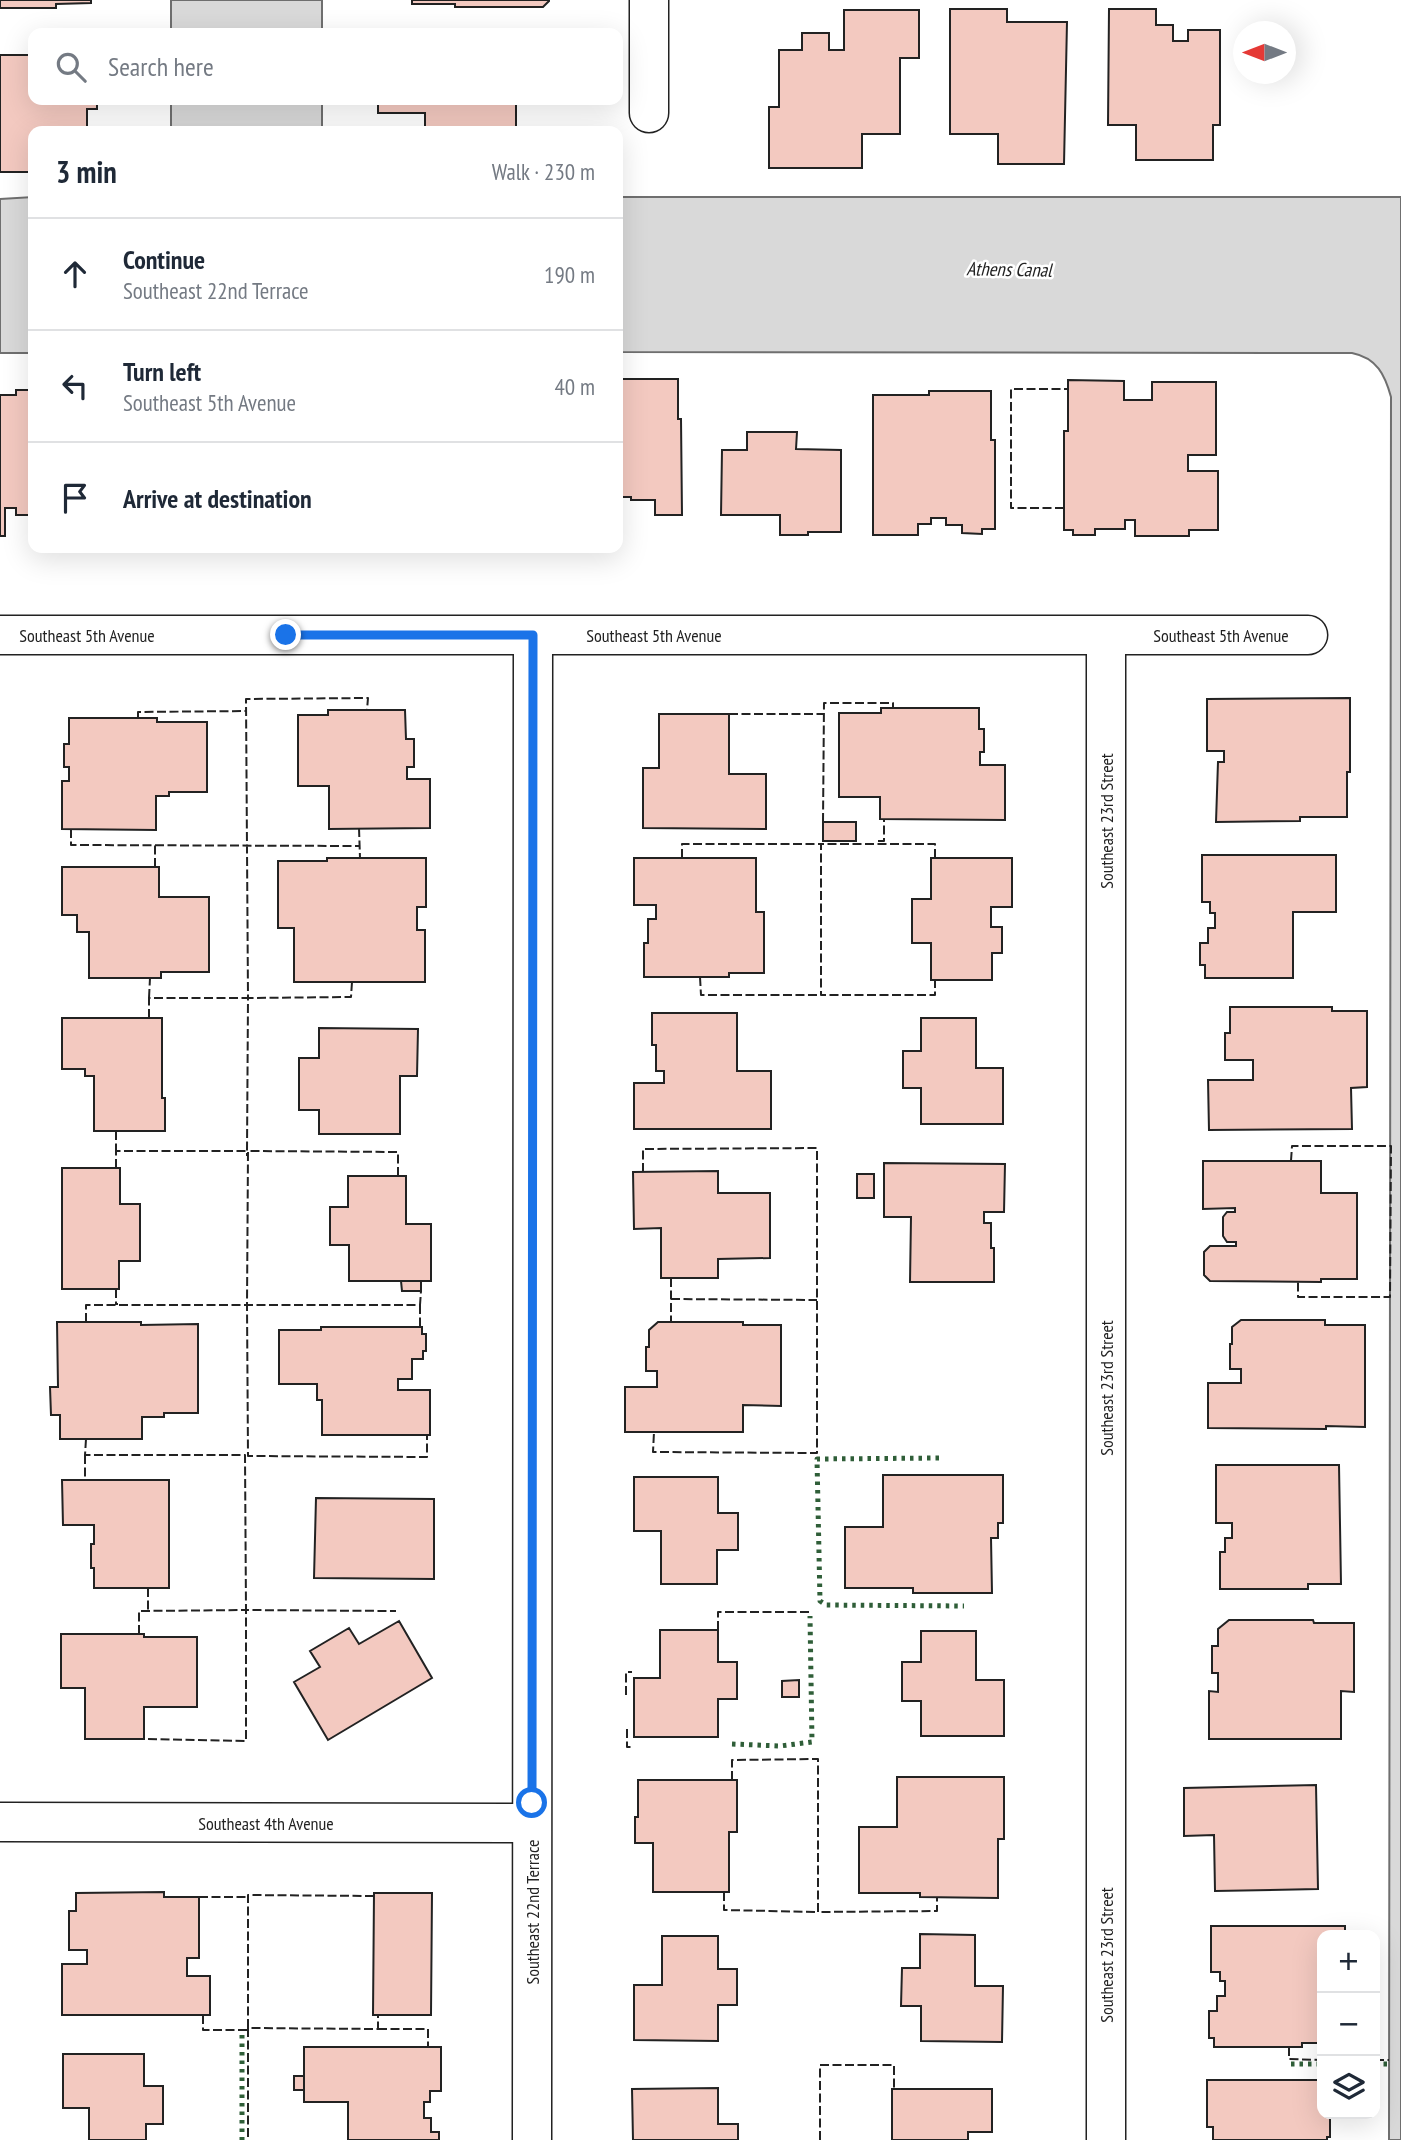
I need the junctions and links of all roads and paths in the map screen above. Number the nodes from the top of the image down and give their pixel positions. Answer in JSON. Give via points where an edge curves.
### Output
{"nodes":[{"id":1,"x":649,"y":0,"type":"edge"},
{"id":2,"x":649,"y":113,"type":"dead end"},
{"id":3,"x":0,"y":635,"type":"edge"},
{"id":4,"x":533,"y":635,"type":"junction"},
{"id":5,"x":1106,"y":635,"type":"junction"},
{"id":6,"x":1308,"y":635,"type":"dead end"},
{"id":7,"x":0,"y":1822,"type":"edge"},
{"id":8,"x":532,"y":1823,"type":"junction"},
{"id":9,"x":532,"y":2140,"type":"edge"},
{"id":10,"x":1106,"y":2140,"type":"edge"}],
"edges":[{"from":1,"to":2,"type":"street"},
{"from":3,"to":4,"type":"street","name":"Southeast 5th Avenue"},
{"from":4,"to":5,"type":"street","name":"Southeast 5th Avenue"},
{"from":4,"to":8,"type":"street","name":"Southeast 22nd Terrace"},
{"from":5,"to":6,"type":"street","name":"Southeast 5th Avenue"},
{"from":5,"to":10,"type":"street","name":"Southeast 23rd Street"},
{"from":7,"to":8,"type":"street","name":"Southeast 4th Avenue"},
{"from":8,"to":9,"type":"street","name":"Southeast 22nd Terrace"}]}
